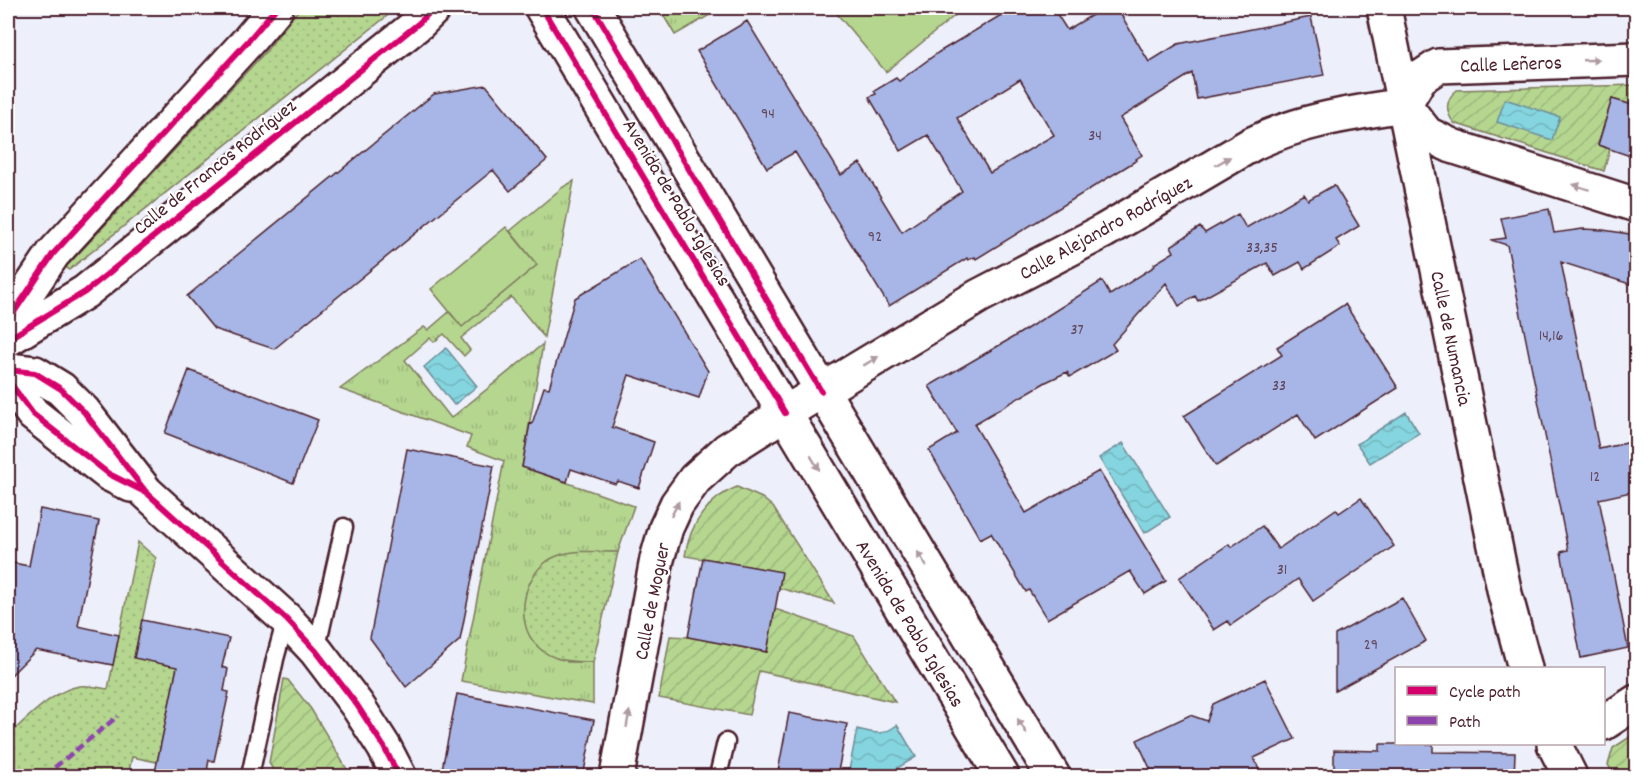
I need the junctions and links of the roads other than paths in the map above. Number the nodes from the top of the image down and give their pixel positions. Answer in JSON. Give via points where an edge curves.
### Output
{"nodes":[{"id":1,"x":276,"y":8,"type":"edge"},
{"id":2,"x":434,"y":8,"type":"edge"},
{"id":3,"x":542,"y":8,"type":"edge"},
{"id":4,"x":593,"y":8,"type":"edge"},
{"id":5,"x":1384,"y":8,"type":"edge"},
{"id":6,"x":1636,"y":59,"type":"edge"},
{"id":7,"x":1404,"y":105,"type":"junction"},
{"id":8,"x":1636,"y":205,"type":"edge"},
{"id":9,"x":8,"y":321,"type":"edge"},
{"id":10,"x":8,"y":339,"type":"edge"},
{"id":11,"x":8,"y":370,"type":"edge"},
{"id":12,"x":8,"y":380,"type":"edge"},
{"id":13,"x":821,"y":391,"type":"junction"},
{"id":14,"x":785,"y":413,"type":"junction"},
{"id":15,"x":146,"y":492,"type":"junction"},
{"id":16,"x":344,"y":527,"type":"dead end"},
{"id":17,"x":286,"y":619,"type":"junction"},
{"id":18,"x":316,"y":651,"type":"junction"},
{"id":19,"x":1524,"y":667,"type":"edge"},
{"id":20,"x":1636,"y":702,"type":"edge"},
{"id":21,"x":1605,"y":722,"type":"edge"},
{"id":22,"x":726,"y":742,"type":"dead end"},
{"id":23,"x":250,"y":777,"type":"edge"},
{"id":24,"x":399,"y":777,"type":"edge"},
{"id":25,"x":617,"y":777,"type":"edge"},
{"id":26,"x":718,"y":777,"type":"edge"},
{"id":27,"x":1002,"y":777,"type":"edge"},
{"id":28,"x":1053,"y":777,"type":"edge"}],
"edges":[{"from":1,"to":9,"type":"street","via":[[52,254]]},
{"from":2,"to":10,"type":"street","name":"Calle de Francos Rodríguez","via":[[85,292]]},
{"from":3,"to":14,"type":"street","name":"Avenida de Pablo Iglesias"},
{"from":4,"to":13,"type":"street","name":"Avenida de Pablo Iglesias"},
{"from":5,"to":7,"type":"street","name":"Calle de Numancia"},
{"from":7,"to":6,"type":"street","name":"Calle Leñeros","one_way":true,"via":[[1420,78],[1438,66]]},
{"from":8,"to":7,"type":"street","one_way":true,"via":[[1452,146],[1427,134]]},
{"from":13,"to":7,"type":"street","name":"Calle Alejandro Rodríguez","one_way":true,"via":[[980,296],[1104,231],[1276,132]]},
{"from":7,"to":19,"type":"street","name":"Calle de Numancia","via":[[1505,594]]},
{"from":11,"to":15,"type":"street","via":[[35,374],[61,389],[84,412]]},
{"from":12,"to":15,"type":"street","via":[[33,414],[109,474]]},
{"from":13,"to":14,"type":"street","name":"Calle de Moguer"},
{"from":28,"to":13,"type":"street","name":"Avenida de Pablo Iglesias","one_way":true},
{"from":25,"to":14,"type":"street","name":"Calle de Moguer","one_way":true,"via":[[657,559],[677,504],[711,463]]},
{"from":14,"to":27,"type":"street","name":"Avenida de Pablo Iglesias","one_way":true},
{"from":15,"to":17,"type":"street"},
{"from":16,"to":18,"type":"lane"},
{"from":17,"to":18,"type":"street"},
{"from":17,"to":23,"type":"lane"},
{"from":18,"to":24,"type":"street","via":[[357,705]]},
{"from":20,"to":21,"type":"street"},
{"from":22,"to":26,"type":"lane"}]}
